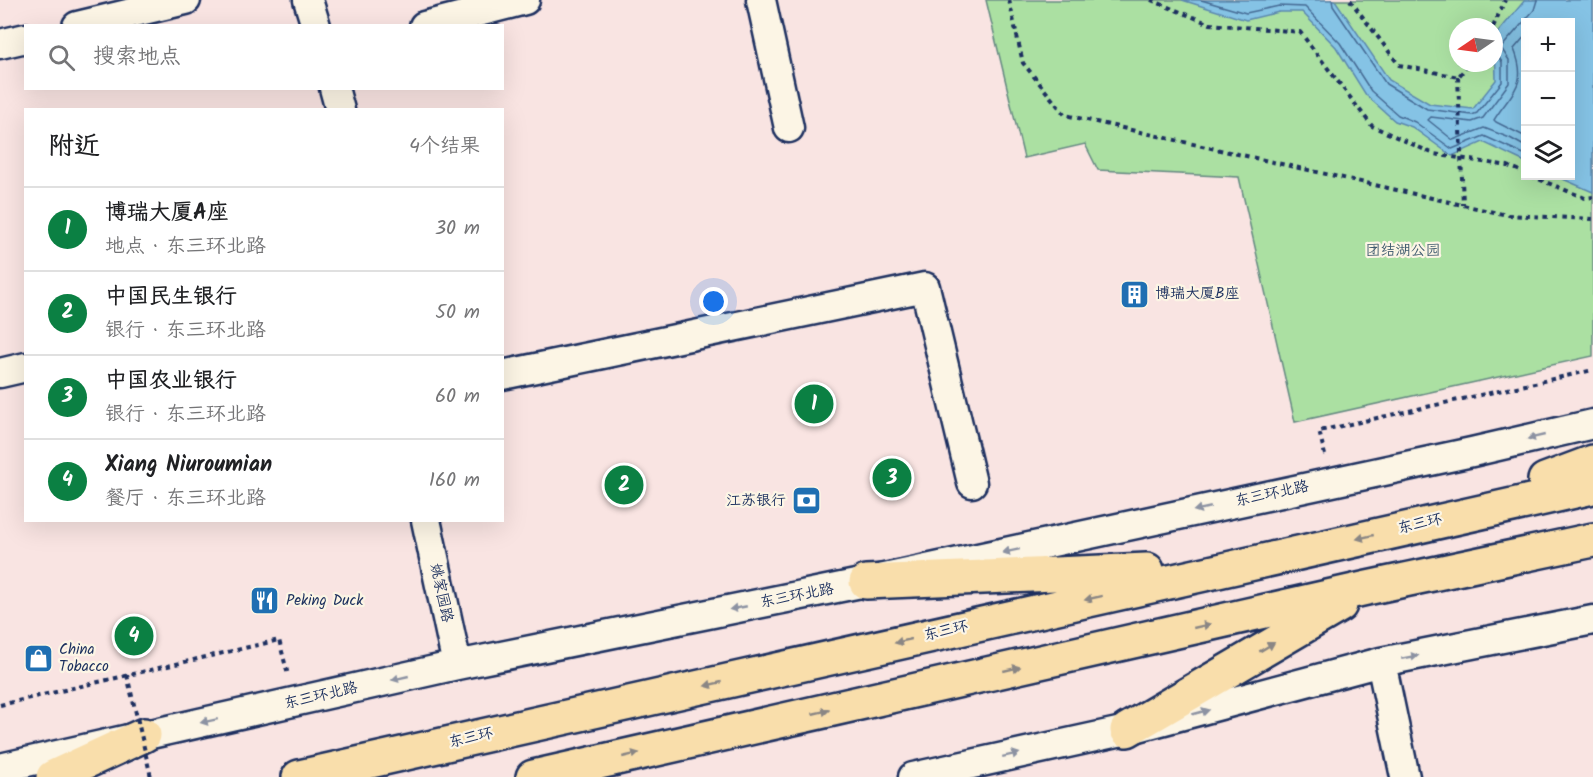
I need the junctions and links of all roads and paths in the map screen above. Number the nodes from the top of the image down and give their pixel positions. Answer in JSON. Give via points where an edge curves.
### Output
{"nodes":[{"id":1,"x":186,"y":0,"type":"edge"},
{"id":2,"x":308,"y":0,"type":"edge"},
{"id":3,"x":525,"y":0,"type":"edge"},
{"id":4,"x":761,"y":0,"type":"edge"},
{"id":5,"x":1009,"y":0,"type":"edge"},
{"id":6,"x":1151,"y":0,"type":"edge"},
{"id":7,"x":1350,"y":0,"type":"edge"},
{"id":8,"x":1505,"y":0,"type":"edge"},
{"id":9,"x":1497,"y":18,"type":"edge"},
{"id":10,"x":85,"y":24,"type":"edge"},
{"id":11,"x":315,"y":24,"type":"edge"},
{"id":12,"x":432,"y":24,"type":"edge"},
{"id":13,"x":24,"y":38,"type":"edge"},
{"id":14,"x":0,"y":44,"type":"edge"},
{"id":15,"x":1462,"y":72,"type":"edge"},
{"id":16,"x":1458,"y":77,"type":"junction"},
{"id":17,"x":334,"y":90,"type":"edge"},
{"id":18,"x":339,"y":108,"type":"edge"},
{"id":19,"x":789,"y":128,"type":"dead end"},
{"id":20,"x":1461,"y":160,"type":"junction"},
{"id":21,"x":1521,"y":171,"type":"edge"},
{"id":22,"x":1541,"y":180,"type":"edge"},
{"id":23,"x":1593,"y":197,"type":"edge"},
{"id":24,"x":1463,"y":205,"type":"junction"},
{"id":25,"x":1593,"y":219,"type":"edge"},
{"id":26,"x":24,"y":367,"type":"edge"},
{"id":27,"x":1593,"y":370,"type":"edge"},
{"id":28,"x":0,"y":373,"type":"edge"},
{"id":29,"x":504,"y":375,"type":"edge"},
{"id":30,"x":1593,"y":424,"type":"edge"},
{"id":31,"x":1319,"y":430,"type":"dead end"},
{"id":32,"x":1593,"y":462,"type":"edge"},
{"id":33,"x":972,"y":483,"type":"dead end"},
{"id":34,"x":1593,"y":487,"type":"edge"},
{"id":35,"x":1443,"y":519,"type":"junction"},
{"id":36,"x":426,"y":522,"type":"edge"},
{"id":37,"x":1593,"y":540,"type":"edge"},
{"id":38,"x":1233,"y":566,"type":"junction"},
{"id":39,"x":866,"y":582,"type":"junction"},
{"id":40,"x":1367,"y":588,"type":"junction"},
{"id":41,"x":1593,"y":620,"type":"edge"},
{"id":42,"x":1381,"y":662,"type":"junction"},
{"id":43,"x":457,"y":665,"type":"junction"},
{"id":44,"x":127,"y":675,"type":"junction"},
{"id":45,"x":294,"y":702,"type":"junction"},
{"id":46,"x":0,"y":705,"type":"edge"},
{"id":47,"x":1127,"y":730,"type":"junction"},
{"id":48,"x":144,"y":735,"type":"junction"},
{"id":49,"x":0,"y":768,"type":"edge"},
{"id":50,"x":53,"y":777,"type":"edge"},
{"id":51,"x":151,"y":777,"type":"edge"},
{"id":52,"x":298,"y":777,"type":"edge"},
{"id":53,"x":533,"y":777,"type":"edge"},
{"id":54,"x":913,"y":777,"type":"edge"},
{"id":55,"x":1405,"y":777,"type":"edge"}],
"edges":[{"from":1,"to":10,"type":"street"},
{"from":2,"to":11,"type":"street"},
{"from":3,"to":12,"type":"street"},
{"from":4,"to":19,"type":"street"},
{"from":5,"to":24,"type":"path","via":[[1023,63],[1065,115]]},
{"from":6,"to":20,"type":"path","via":[[1210,24],[1300,32],[1372,126],[1434,154]]},
{"from":7,"to":16,"type":"path","via":[[1399,65]]},
{"from":8,"to":9,"type":"path"},
{"from":13,"to":14,"type":"street"},
{"from":15,"to":16,"type":"path"},
{"from":16,"to":20,"type":"path"},
{"from":17,"to":18,"type":"street"},
{"from":20,"to":21,"type":"path"},
{"from":20,"to":24,"type":"path"},
{"from":22,"to":23,"type":"path","via":[[1585,198]]},
{"from":24,"to":25,"type":"path","via":[[1507,215]]},
{"from":26,"to":28,"type":"street"},
{"from":27,"to":31,"type":"path"},
{"from":29,"to":33,"type":"street","via":[[925,287]]},
{"from":30,"to":39,"type":"street","name":"东三环北路","one_way":true},
{"from":32,"to":35,"type":"highway"},
{"from":34,"to":35,"type":"highway","name":"东三环"},
{"from":35,"to":38,"type":"highway","name":"东三环","one_way":true},
{"from":36,"to":43,"type":"street","name":"姚家园路"},
{"from":37,"to":40,"type":"highway"},
{"from":38,"to":39,"type":"highway"},
{"from":38,"to":52,"type":"highway","name":"东三环","one_way":true},
{"from":39,"to":43,"type":"street","name":"东三环北路","one_way":true},
{"from":47,"to":40,"type":"highway","one_way":true},
{"from":53,"to":40,"type":"highway","one_way":true},
{"from":42,"to":41,"type":"street","one_way":true},
{"from":47,"to":42,"type":"street","one_way":true},
{"from":42,"to":55,"type":"street"},
{"from":43,"to":45,"type":"street","name":"东三环北路","one_way":true},
{"from":44,"to":45,"type":"path","via":[[279,639]]},
{"from":44,"to":46,"type":"path"},
{"from":44,"to":51,"type":"path","bridge":true},
{"from":45,"to":48,"type":"street","name":"东三环北路","one_way":true},
{"from":54,"to":47,"type":"street","one_way":true},
{"from":48,"to":49,"type":"street","name":"东三环北路"},
{"from":48,"to":50,"type":"highway"}]}
